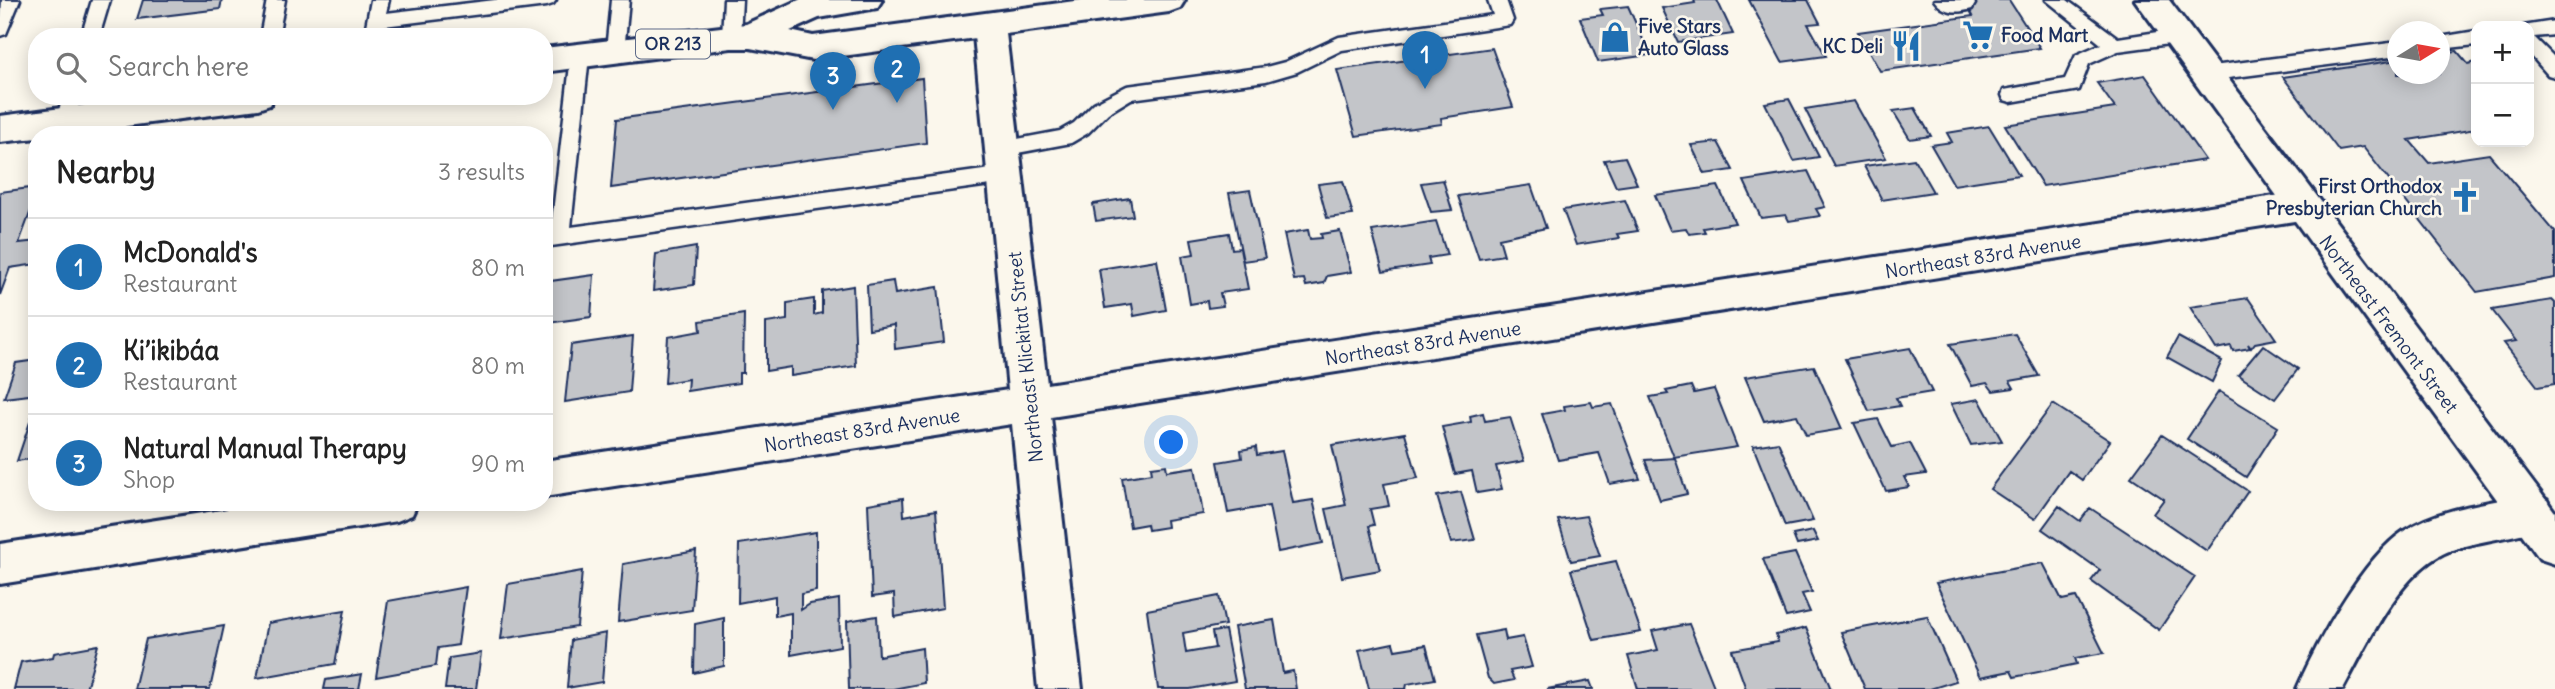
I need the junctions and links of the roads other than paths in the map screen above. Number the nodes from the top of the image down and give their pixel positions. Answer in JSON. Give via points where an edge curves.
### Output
{"nodes":[{"id":1,"x":11,"y":0,"type":"edge"},
{"id":2,"x":101,"y":0,"type":"edge"},
{"id":3,"x":276,"y":0,"type":"edge"},
{"id":4,"x":380,"y":0,"type":"edge"},
{"id":5,"x":547,"y":0,"type":"edge"},
{"id":6,"x":620,"y":0,"type":"edge"},
{"id":7,"x":733,"y":0,"type":"edge"},
{"id":8,"x":866,"y":0,"type":"edge"},
{"id":9,"x":1169,"y":0,"type":"edge"},
{"id":10,"x":1497,"y":0,"type":"edge"},
{"id":11,"x":1943,"y":0,"type":"edge"},
{"id":12,"x":2055,"y":0,"type":"edge"},
{"id":13,"x":2151,"y":0,"type":"edge"},
{"id":14,"x":1966,"y":4,"type":"dead end"},
{"id":15,"x":989,"y":25,"type":"junction"},
{"id":16,"x":2555,"y":27,"type":"edge"},
{"id":17,"x":93,"y":28,"type":"edge"},
{"id":18,"x":271,"y":28,"type":"edge"},
{"id":19,"x":374,"y":28,"type":"edge"},
{"id":20,"x":380,"y":28,"type":"edge"},
{"id":21,"x":0,"y":29,"type":"edge"},
{"id":22,"x":2534,"y":30,"type":"edge"},
{"id":23,"x":741,"y":36,"type":"junction"},
{"id":24,"x":2177,"y":36,"type":"junction"},
{"id":25,"x":2471,"y":39,"type":"edge"},
{"id":26,"x":2450,"y":42,"type":"edge"},
{"id":27,"x":2115,"y":45,"type":"junction"},
{"id":28,"x":2534,"y":47,"type":"edge"},
{"id":29,"x":2387,"y":50,"type":"edge"},
{"id":30,"x":615,"y":51,"type":"junction"},
{"id":31,"x":580,"y":56,"type":"junction"},
{"id":32,"x":553,"y":59,"type":"edge"},
{"id":33,"x":2555,"y":70,"type":"edge"},
{"id":34,"x":2205,"y":74,"type":"junction"},
{"id":35,"x":2011,"y":95,"type":"dead end"},
{"id":36,"x":212,"y":105,"type":"edge"},
{"id":37,"x":68,"y":108,"type":"edge"},
{"id":38,"x":116,"y":124,"type":"edge"},
{"id":39,"x":0,"y":129,"type":"edge"},
{"id":40,"x":1003,"y":162,"type":"junction"},
{"id":41,"x":2301,"y":206,"type":"junction"},
{"id":42,"x":553,"y":232,"type":"edge"},
{"id":43,"x":553,"y":238,"type":"edge"},
{"id":44,"x":1030,"y":404,"type":"junction"},
{"id":45,"x":553,"y":478,"type":"edge"},
{"id":46,"x":339,"y":511,"type":"edge"},
{"id":47,"x":2543,"y":529,"type":"edge"},
{"id":48,"x":0,"y":564,"type":"edge"},
{"id":49,"x":1060,"y":689,"type":"edge"},
{"id":50,"x":2319,"y":689,"type":"edge"}],
"edges":[{"from":1,"to":21,"type":"lane"},
{"from":2,"to":17,"type":"lane"},
{"from":3,"to":18,"type":"lane"},
{"from":4,"to":19,"type":"lane"},
{"from":5,"to":20,"type":"lane"},
{"from":6,"to":30,"type":"lane"},
{"from":7,"to":23,"type":"lane"},
{"from":8,"to":23,"type":"street","number":"OR 213","via":[[813,7]]},
{"from":9,"to":15,"type":"street","number":"OR 213"},
{"from":10,"to":40,"type":"lane","via":[[1504,20],[1339,44],[1266,74],[1127,93],[1064,138]]},
{"from":11,"to":14,"type":"lane","via":[[1953,6]]},
{"from":12,"to":27,"type":"lane"},
{"from":13,"to":24,"type":"street","name":"Northeast Fremont Street"},
{"from":15,"to":23,"type":"street","number":"OR 213","via":[[813,48]]},
{"from":15,"to":40,"type":"street","name":"Northeast Klickitat Street"},
{"from":16,"to":22,"type":"lane"},
{"from":23,"to":30,"type":"street","number":"OR 213"},
{"from":24,"to":27,"type":"lane"},
{"from":24,"to":34,"type":"street","name":"Northeast Fremont Street"},
{"from":25,"to":26,"type":"lane"},
{"from":27,"to":35,"type":"lane","via":[[2082,60],[2072,85]]},
{"from":28,"to":33,"type":"lane"},
{"from":29,"to":34,"type":"lane"},
{"from":30,"to":31,"type":"street","number":"OR 213"},
{"from":31,"to":32,"type":"street","number":"OR 213"},
{"from":31,"to":42,"type":"lane"},
{"from":34,"to":41,"type":"street","name":"Northeast Fremont Street"},
{"from":36,"to":38,"type":"street"},
{"from":37,"to":38,"type":"street"},
{"from":37,"to":39,"type":"street"},
{"from":40,"to":43,"type":"lane"},
{"from":40,"to":44,"type":"street","name":"Northeast Klickitat Street"},
{"from":41,"to":44,"type":"street","name":"Northeast 83rd Avenue"},
{"from":41,"to":47,"type":"street","name":"Northeast Fremont Street"},
{"from":44,"to":45,"type":"street","name":"Northeast 83rd Avenue"},
{"from":44,"to":49,"type":"street","name":"Northeast Klickitat Street"},
{"from":46,"to":48,"type":"street"},
{"from":47,"to":50,"type":"street","via":[[2466,528],[2420,545],[2378,590]]}]}
